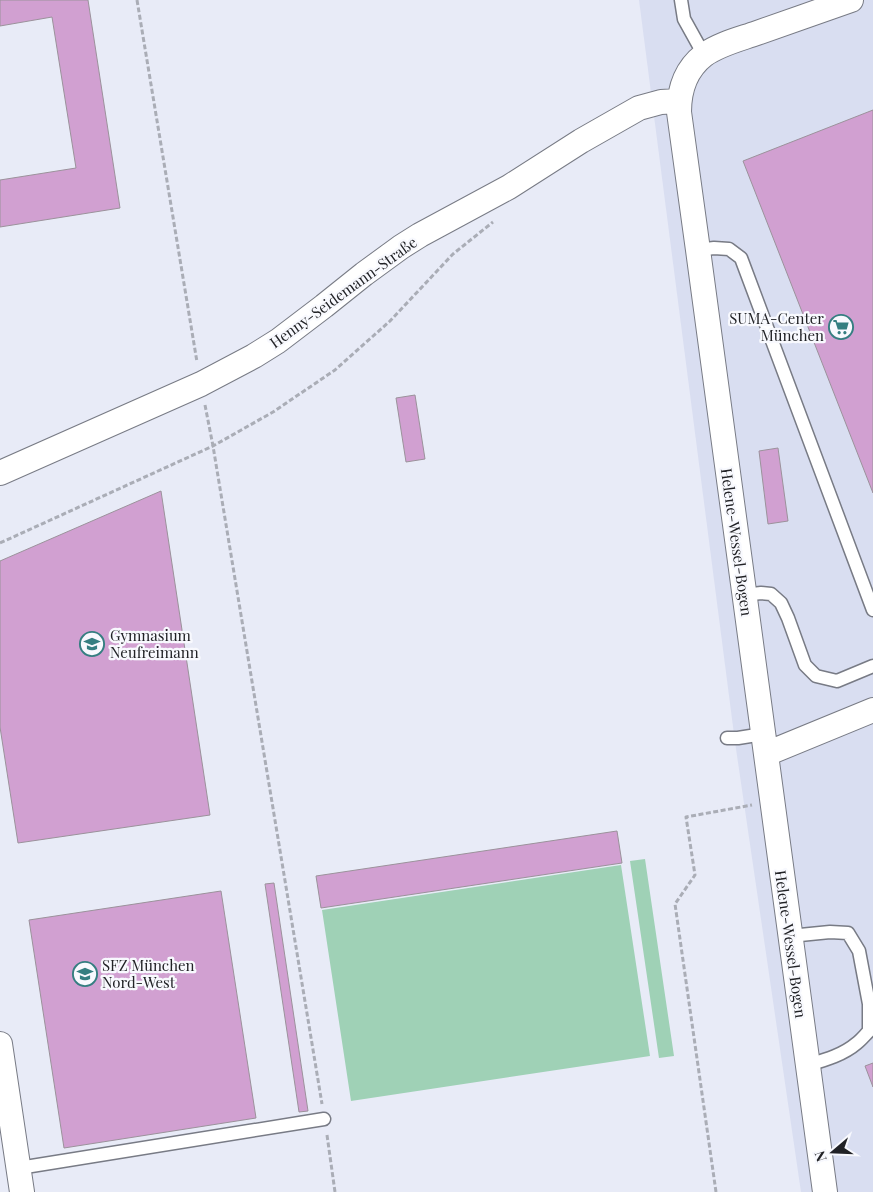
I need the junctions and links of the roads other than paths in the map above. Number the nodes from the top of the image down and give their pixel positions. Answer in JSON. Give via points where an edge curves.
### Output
{"nodes":[{"id":1,"x":681,"y":0,"type":"edge"},
{"id":2,"x":851,"y":0,"type":"edge"},
{"id":3,"x":704,"y":55,"type":"junction"},
{"id":4,"x":679,"y":101,"type":"junction"},
{"id":5,"x":698,"y":250,"type":"junction"},
{"id":6,"x":0,"y":473,"type":"edge"},
{"id":7,"x":744,"y":595,"type":"junction"},
{"id":8,"x":873,"y":610,"type":"edge"},
{"id":9,"x":873,"y":666,"type":"edge"},
{"id":10,"x":873,"y":710,"type":"edge"},
{"id":11,"x":727,"y":738,"type":"dead end"},
{"id":12,"x":764,"y":744,"type":"junction"},
{"id":13,"x":790,"y":936,"type":"junction"},
{"id":14,"x":0,"y":1044,"type":"edge"},
{"id":15,"x":808,"y":1065,"type":"junction"},
{"id":16,"x":324,"y":1120,"type":"road end"},
{"id":17,"x":19,"y":1168,"type":"junction"},
{"id":18,"x":22,"y":1192,"type":"edge"},
{"id":19,"x":825,"y":1192,"type":"edge"}],
"edges":[{"from":1,"to":3,"type":"lane","via":[[684,19]]},
{"from":2,"to":3,"type":"street","name":"Helene-Wessel-Bogen"},
{"from":3,"to":4,"type":"street","name":"Helene-Wessel-Bogen","via":[[687,75]]},
{"from":4,"to":5,"type":"street","name":"Helene-Wessel-Bogen"},
{"from":4,"to":6,"type":"street","name":"Henny-Seidemann-Straße","via":[[639,108],[581,140],[509,187],[420,235],[254,356],[201,384]]},
{"from":5,"to":7,"type":"street","name":"Helene-Wessel-Bogen"},
{"from":5,"to":8,"type":"lane","via":[[728,249],[740,258]]},
{"from":7,"to":9,"type":"lane","via":[[771,594],[781,603],[805,666],[816,676],[837,681]]},
{"from":7,"to":12,"type":"street","name":"Helene-Wessel-Bogen"},
{"from":10,"to":12,"type":"street"},
{"from":11,"to":12,"type":"lane"},
{"from":12,"to":13,"type":"street","name":"Helene-Wessel-Bogen"},
{"from":13,"to":15,"type":"street","name":"Helene-Wessel-Bogen"},
{"from":13,"to":15,"type":"lane","via":[[848,933],[859,951],[869,1004],[869,1031],[857,1043],[830,1059]]},
{"from":14,"to":17,"type":"street"},
{"from":15,"to":19,"type":"street","name":"Helene-Wessel-Bogen"},
{"from":16,"to":17,"type":"lane"},
{"from":17,"to":18,"type":"street"}]}
